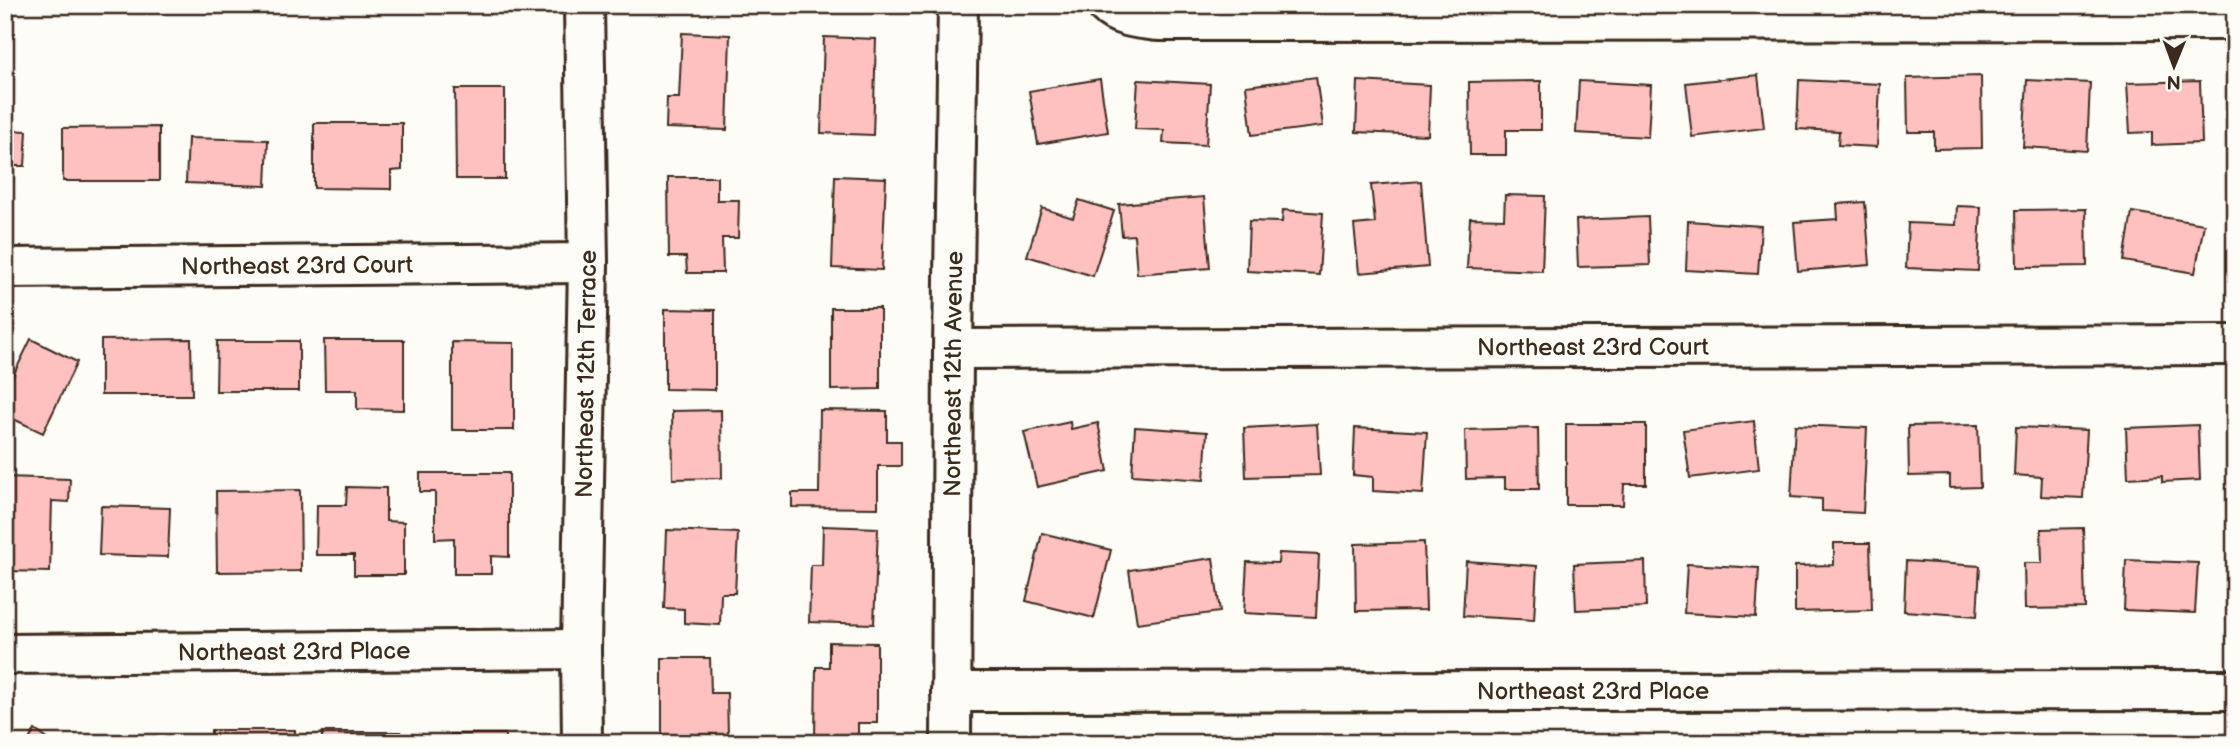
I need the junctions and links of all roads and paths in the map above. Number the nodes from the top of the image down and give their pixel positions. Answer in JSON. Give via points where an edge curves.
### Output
{"nodes":[{"id":1,"x":584,"y":5,"type":"edge"},
{"id":2,"x":958,"y":5,"type":"edge"},
{"id":3,"x":1107,"y":5,"type":"edge"},
{"id":4,"x":2235,"y":20,"type":"edge"},
{"id":5,"x":588,"y":262,"type":"junction"},
{"id":6,"x":5,"y":268,"type":"edge"},
{"id":7,"x":2235,"y":345,"type":"edge"},
{"id":8,"x":953,"y":349,"type":"junction"},
{"id":9,"x":580,"y":649,"type":"junction"},
{"id":10,"x":5,"y":654,"type":"edge"},
{"id":11,"x":2235,"y":690,"type":"edge"},
{"id":12,"x":951,"y":692,"type":"junction"},
{"id":13,"x":582,"y":743,"type":"edge"},
{"id":14,"x":951,"y":743,"type":"edge"}],
"edges":[{"from":1,"to":5,"type":"street","name":"Northeast 12th Terrace"},
{"from":2,"to":8,"type":"street","name":"Northeast 12th Avenue"},
{"from":3,"to":4,"type":"street","via":[[1129,16],[1160,21]]},
{"from":5,"to":6,"type":"street","name":"Northeast 23rd Court"},
{"from":5,"to":9,"type":"street","name":"Northeast 12th Terrace"},
{"from":7,"to":8,"type":"street","name":"Northeast 23rd Court"},
{"from":8,"to":12,"type":"street","name":"Northeast 12th Avenue"},
{"from":9,"to":10,"type":"street","name":"Northeast 23rd Place"},
{"from":9,"to":13,"type":"street","name":"Northeast 12th Terrace"},
{"from":11,"to":12,"type":"street","name":"Northeast 23rd Place"},
{"from":12,"to":14,"type":"street","name":"Northeast 12th Avenue"}]}
